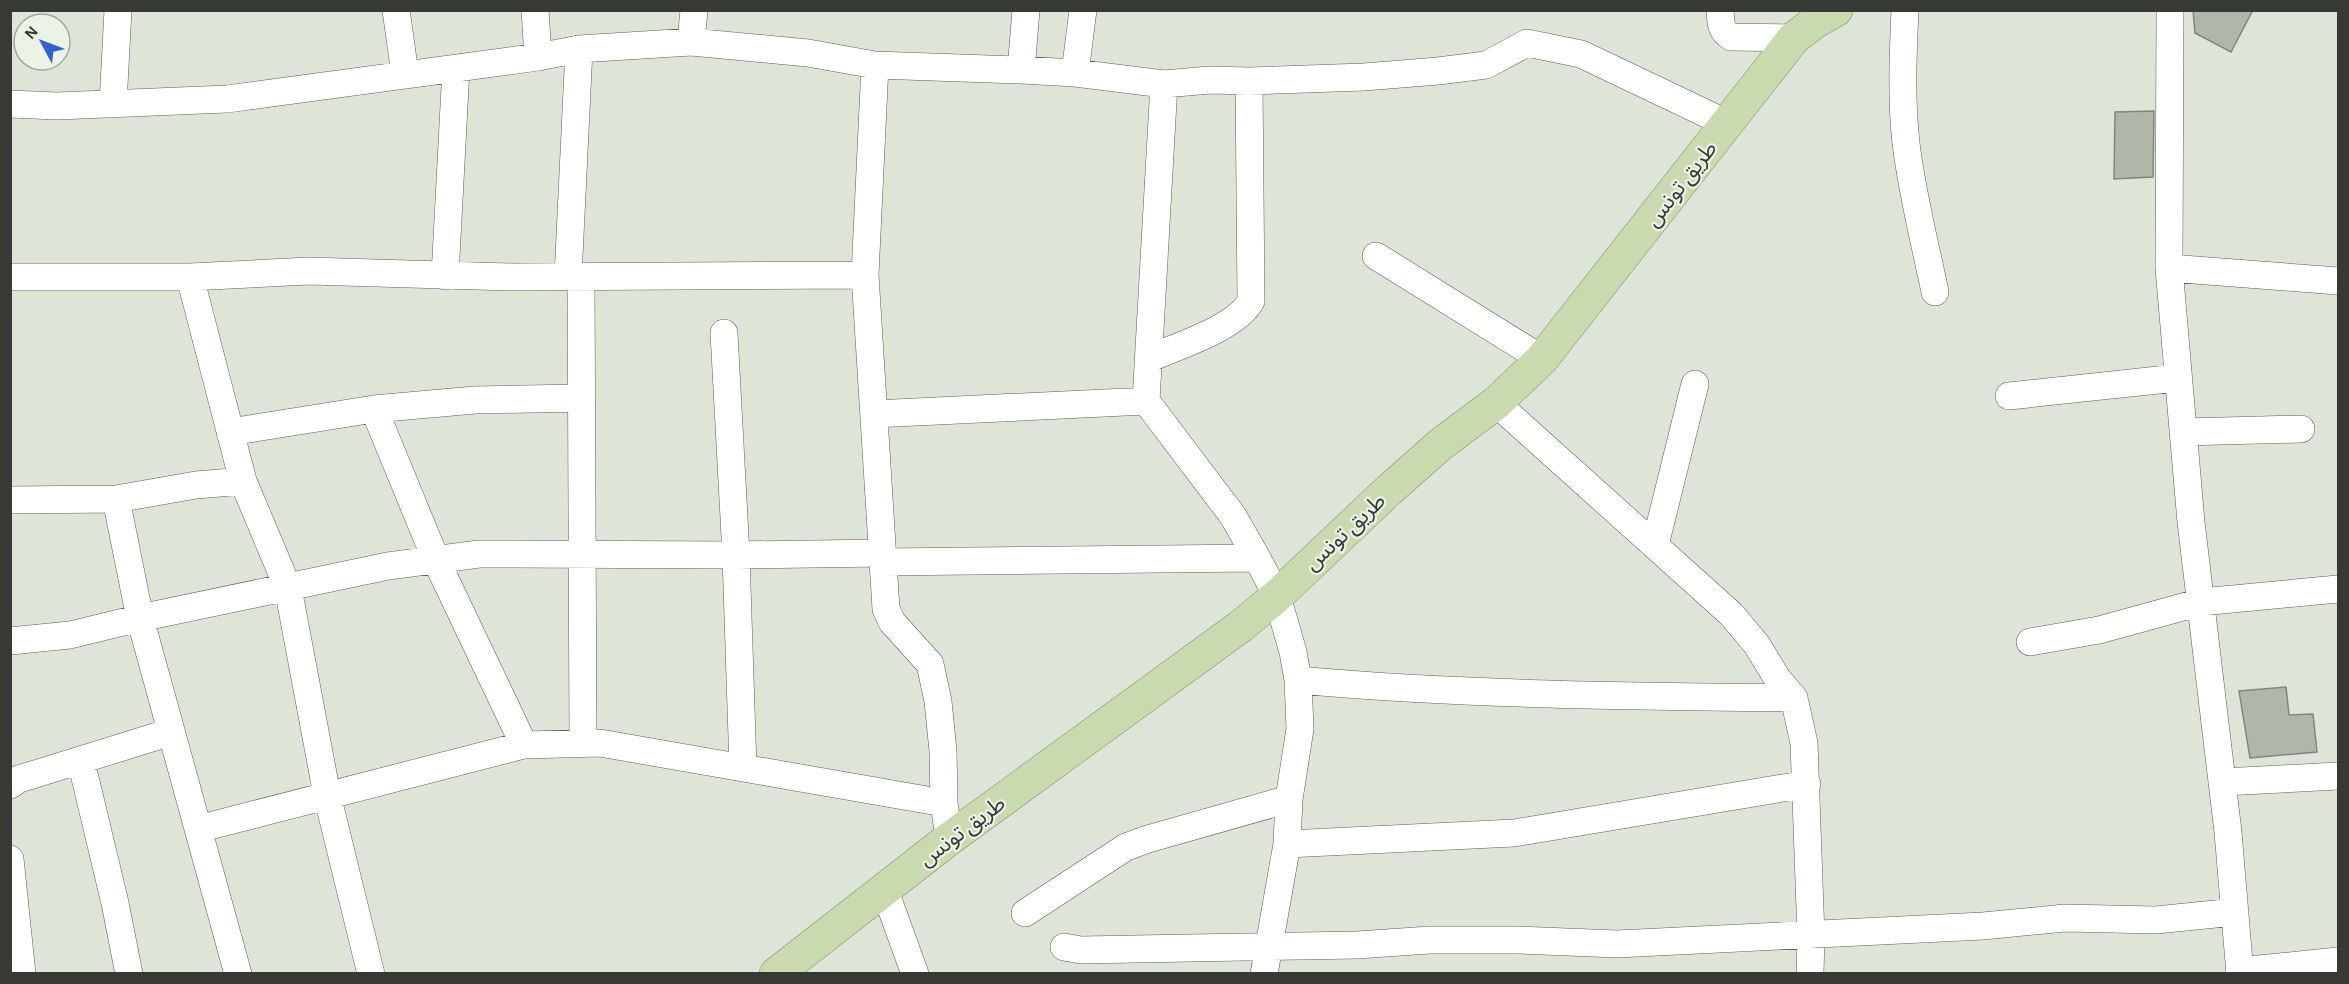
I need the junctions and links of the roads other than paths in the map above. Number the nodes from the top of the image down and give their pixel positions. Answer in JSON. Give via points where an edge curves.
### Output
{"nodes":[{"id":1,"x":118,"y":10,"type":"edge"},
{"id":2,"x":396,"y":10,"type":"edge"},
{"id":3,"x":535,"y":10,"type":"edge"},
{"id":4,"x":694,"y":10,"type":"edge"},
{"id":5,"x":1026,"y":10,"type":"edge"},
{"id":6,"x":1083,"y":10,"type":"edge"},
{"id":7,"x":1720,"y":10,"type":"edge"},
{"id":8,"x":1836,"y":10,"type":"edge"},
{"id":9,"x":1905,"y":10,"type":"edge"},
{"id":10,"x":2170,"y":10,"type":"edge"},
{"id":11,"x":1794,"y":38,"type":"junction"},
{"id":12,"x":691,"y":42,"type":"junction"},
{"id":13,"x":579,"y":49,"type":"junction"},
{"id":14,"x":538,"y":57,"type":"junction"},
{"id":15,"x":875,"y":65,"type":"junction"},
{"id":16,"x":456,"y":68,"type":"junction"},
{"id":17,"x":1021,"y":70,"type":"junction"},
{"id":18,"x":405,"y":74,"type":"junction"},
{"id":19,"x":1075,"y":74,"type":"junction"},
{"id":20,"x":1249,"y":81,"type":"junction"},
{"id":21,"x":1164,"y":84,"type":"junction"},
{"id":22,"x":10,"y":104,"type":"edge"},
{"id":23,"x":113,"y":104,"type":"junction"},
{"id":24,"x":1728,"y":124,"type":"junction"},
{"id":25,"x":1376,"y":256,"type":"dead end"},
{"id":26,"x":2169,"y":268,"type":"junction"},
{"id":27,"x":865,"y":275,"type":"junction"},
{"id":28,"x":445,"y":276,"type":"junction"},
{"id":29,"x":10,"y":277,"type":"edge"},
{"id":30,"x":190,"y":277,"type":"junction"},
{"id":31,"x":574,"y":277,"type":"junction"},
{"id":32,"x":2338,"y":281,"type":"edge"},
{"id":33,"x":1935,"y":292,"type":"dead end"},
{"id":34,"x":724,"y":333,"type":"dead end"},
{"id":35,"x":1150,"y":358,"type":"junction"},
{"id":36,"x":1542,"y":359,"type":"junction"},
{"id":37,"x":2177,"y":378,"type":"junction"},
{"id":38,"x":1695,"y":384,"type":"dead end"},
{"id":39,"x":2009,"y":396,"type":"dead end"},
{"id":40,"x":581,"y":398,"type":"junction"},
{"id":41,"x":1146,"y":401,"type":"junction"},
{"id":42,"x":1496,"y":403,"type":"junction"},
{"id":43,"x":374,"y":409,"type":"junction"},
{"id":44,"x":874,"y":414,"type":"junction"},
{"id":45,"x":2301,"y":429,"type":"dead end"},
{"id":46,"x":230,"y":432,"type":"junction"},
{"id":47,"x":2183,"y":432,"type":"junction"},
{"id":48,"x":243,"y":481,"type":"junction"},
{"id":49,"x":116,"y":499,"type":"junction"},
{"id":50,"x":10,"y":500,"type":"edge"},
{"id":51,"x":1655,"y":545,"type":"junction"},
{"id":52,"x":583,"y":554,"type":"junction"},
{"id":53,"x":736,"y":555,"type":"junction"},
{"id":54,"x":883,"y":557,"type":"junction"},
{"id":55,"x":1257,"y":558,"type":"junction"},
{"id":56,"x":436,"y":560,"type":"junction"},
{"id":57,"x":288,"y":588,"type":"junction"},
{"id":58,"x":2338,"y":589,"type":"edge"},
{"id":59,"x":1277,"y":596,"type":"junction"},
{"id":60,"x":2201,"y":602,"type":"junction"},
{"id":61,"x":140,"y":618,"type":"junction"},
{"id":62,"x":10,"y":641,"type":"edge"},
{"id":63,"x":2030,"y":642,"type":"dead end"},
{"id":64,"x":1298,"y":680,"type":"junction"},
{"id":65,"x":1794,"y":698,"type":"junction"},
{"id":66,"x":171,"y":732,"type":"junction"},
{"id":67,"x":583,"y":743,"type":"junction"},
{"id":68,"x":524,"y":745,"type":"junction"},
{"id":69,"x":81,"y":761,"type":"junction"},
{"id":70,"x":743,"y":768,"type":"junction"},
{"id":71,"x":2338,"y":776,"type":"edge"},
{"id":72,"x":2223,"y":782,"type":"junction"},
{"id":73,"x":1807,"y":784,"type":"junction"},
{"id":74,"x":10,"y":785,"type":"edge"},
{"id":75,"x":327,"y":795,"type":"junction"},
{"id":76,"x":1289,"y":799,"type":"junction"},
{"id":77,"x":944,"y":803,"type":"junction"},
{"id":78,"x":198,"y":829,"type":"junction"},
{"id":79,"x":950,"y":839,"type":"junction"},
{"id":80,"x":1287,"y":844,"type":"junction"},
{"id":81,"x":11,"y":869,"type":"edge"},
{"id":82,"x":885,"y":891,"type":"junction"},
{"id":83,"x":2235,"y":912,"type":"junction"},
{"id":84,"x":1024,"y":913,"type":"dead end"},
{"id":85,"x":1811,"y":936,"type":"junction"},
{"id":86,"x":1267,"y":946,"type":"junction"},
{"id":87,"x":1064,"y":947,"type":"dead end"},
{"id":88,"x":2338,"y":961,"type":"edge"},
{"id":89,"x":2239,"y":972,"type":"edge"},
{"id":90,"x":22,"y":974,"type":"edge"},
{"id":91,"x":129,"y":974,"type":"edge"},
{"id":92,"x":238,"y":974,"type":"edge"},
{"id":93,"x":371,"y":974,"type":"edge"},
{"id":94,"x":776,"y":974,"type":"edge"},
{"id":95,"x":915,"y":974,"type":"edge"},
{"id":96,"x":1263,"y":974,"type":"edge"},
{"id":97,"x":1810,"y":974,"type":"edge"}],
"edges":[{"from":1,"to":23,"type":"street"},
{"from":2,"to":18,"type":"street"},
{"from":3,"to":14,"type":"street"},
{"from":4,"to":12,"type":"street"},
{"from":5,"to":17,"type":"street"},
{"from":6,"to":19,"type":"street"},
{"from":7,"to":11,"type":"street","via":[[1724,33],[1731,37]]},
{"from":8,"to":11,"type":"main road","name":"طريق تونس"},
{"from":9,"to":33,"type":"street","via":[[1906,142]]},
{"from":10,"to":26,"type":"street"},
{"from":11,"to":24,"type":"main road","name":"طريق تونس"},
{"from":12,"to":13,"type":"street"},
{"from":12,"to":15,"type":"street"},
{"from":13,"to":14,"type":"street"},
{"from":13,"to":31,"type":"street"},
{"from":14,"to":16,"type":"street"},
{"from":15,"to":17,"type":"street"},
{"from":15,"to":27,"type":"street"},
{"from":16,"to":18,"type":"street"},
{"from":16,"to":28,"type":"street"},
{"from":17,"to":19,"type":"street"},
{"from":18,"to":23,"type":"street","via":[[227,99]]},
{"from":19,"to":21,"type":"street"},
{"from":20,"to":21,"type":"street"},
{"from":20,"to":24,"type":"street","via":[[1364,77],[1486,65],[1527,43],[1581,54]]},
{"from":20,"to":35,"type":"street","via":[[1251,301],[1233,320]]},
{"from":21,"to":35,"type":"street"},
{"from":22,"to":23,"type":"street"},
{"from":24,"to":36,"type":"main road","name":"طريق تونس"},
{"from":25,"to":36,"type":"street"},
{"from":26,"to":32,"type":"street"},
{"from":26,"to":37,"type":"street"},
{"from":27,"to":31,"type":"street"},
{"from":27,"to":44,"type":"street"},
{"from":28,"to":30,"type":"street","via":[[309,271]]},
{"from":28,"to":31,"type":"street"},
{"from":29,"to":30,"type":"street"},
{"from":30,"to":46,"type":"street"},
{"from":31,"to":40,"type":"street"},
{"from":34,"to":53,"type":"street"},
{"from":35,"to":41,"type":"street"},
{"from":36,"to":42,"type":"main road","name":"طريق تونس"},
{"from":37,"to":39,"type":"street"},
{"from":37,"to":47,"type":"street"},
{"from":38,"to":51,"type":"street"},
{"from":40,"to":43,"type":"street","via":[[475,400]]},
{"from":40,"to":52,"type":"street"},
{"from":41,"to":44,"type":"street"},
{"from":41,"to":55,"type":"street","via":[[1233,516]]},
{"from":42,"to":51,"type":"street"},
{"from":42,"to":59,"type":"main road","name":"طريق تونس","via":[[1440,444]]},
{"from":43,"to":46,"type":"street"},
{"from":43,"to":56,"type":"street"},
{"from":44,"to":54,"type":"street"},
{"from":45,"to":47,"type":"street"},
{"from":46,"to":48,"type":"street"},
{"from":47,"to":60,"type":"street"},
{"from":48,"to":49,"type":"street"},
{"from":48,"to":57,"type":"street"},
{"from":49,"to":50,"type":"street"},
{"from":49,"to":61,"type":"street"},
{"from":51,"to":65,"type":"street","via":[[1731,614]]},
{"from":52,"to":53,"type":"street"},
{"from":52,"to":56,"type":"street","via":[[479,554]]},
{"from":52,"to":67,"type":"street"},
{"from":53,"to":54,"type":"street"},
{"from":53,"to":70,"type":"street"},
{"from":54,"to":55,"type":"street"},
{"from":54,"to":77,"type":"street","via":[[886,609],[892,622],[930,664],[939,711]]},
{"from":55,"to":59,"type":"street"},
{"from":56,"to":57,"type":"street","via":[[388,566]]},
{"from":56,"to":68,"type":"street"},
{"from":57,"to":61,"type":"street"},
{"from":57,"to":75,"type":"street"},
{"from":58,"to":60,"type":"street"},
{"from":59,"to":64,"type":"street"},
{"from":59,"to":79,"type":"main road","name":"طريق تونس"},
{"from":60,"to":63,"type":"street","via":[[2099,630]]},
{"from":60,"to":72,"type":"street"},
{"from":61,"to":62,"type":"street","via":[[70,635]]},
{"from":61,"to":66,"type":"street"},
{"from":64,"to":65,"type":"street","via":[[1533,694]]},
{"from":64,"to":76,"type":"street","via":[[1300,729]]},
{"from":65,"to":73,"type":"street","via":[[1804,743]]},
{"from":66,"to":69,"type":"street"},
{"from":66,"to":78,"type":"street"},
{"from":67,"to":68,"type":"street"},
{"from":67,"to":70,"type":"street"},
{"from":68,"to":75,"type":"street"},
{"from":69,"to":74,"type":"street"},
{"from":69,"to":91,"type":"street"},
{"from":70,"to":77,"type":"street"},
{"from":71,"to":72,"type":"street"},
{"from":72,"to":83,"type":"street"},
{"from":73,"to":80,"type":"street","via":[[1515,833]]},
{"from":73,"to":85,"type":"street"},
{"from":75,"to":78,"type":"street"},
{"from":75,"to":93,"type":"street"},
{"from":76,"to":80,"type":"street"},
{"from":76,"to":84,"type":"street","via":[[1126,847]]},
{"from":77,"to":79,"type":"street"},
{"from":78,"to":92,"type":"street"},
{"from":79,"to":82,"type":"main road","name":"طريق تونس"},
{"from":80,"to":86,"type":"street"},
{"from":81,"to":90,"type":"street"},
{"from":82,"to":94,"type":"main road","name":"طريق تونس"},
{"from":82,"to":95,"type":"street"},
{"from":83,"to":85,"type":"street","via":[[2156,920],[2065,918]]},
{"from":83,"to":89,"type":"street"},
{"from":85,"to":86,"type":"street","via":[[1617,944],[1441,940]]},
{"from":85,"to":97,"type":"street"},
{"from":86,"to":87,"type":"street","via":[[1081,950]]},
{"from":86,"to":96,"type":"street"},
{"from":88,"to":89,"type":"street"}]}
